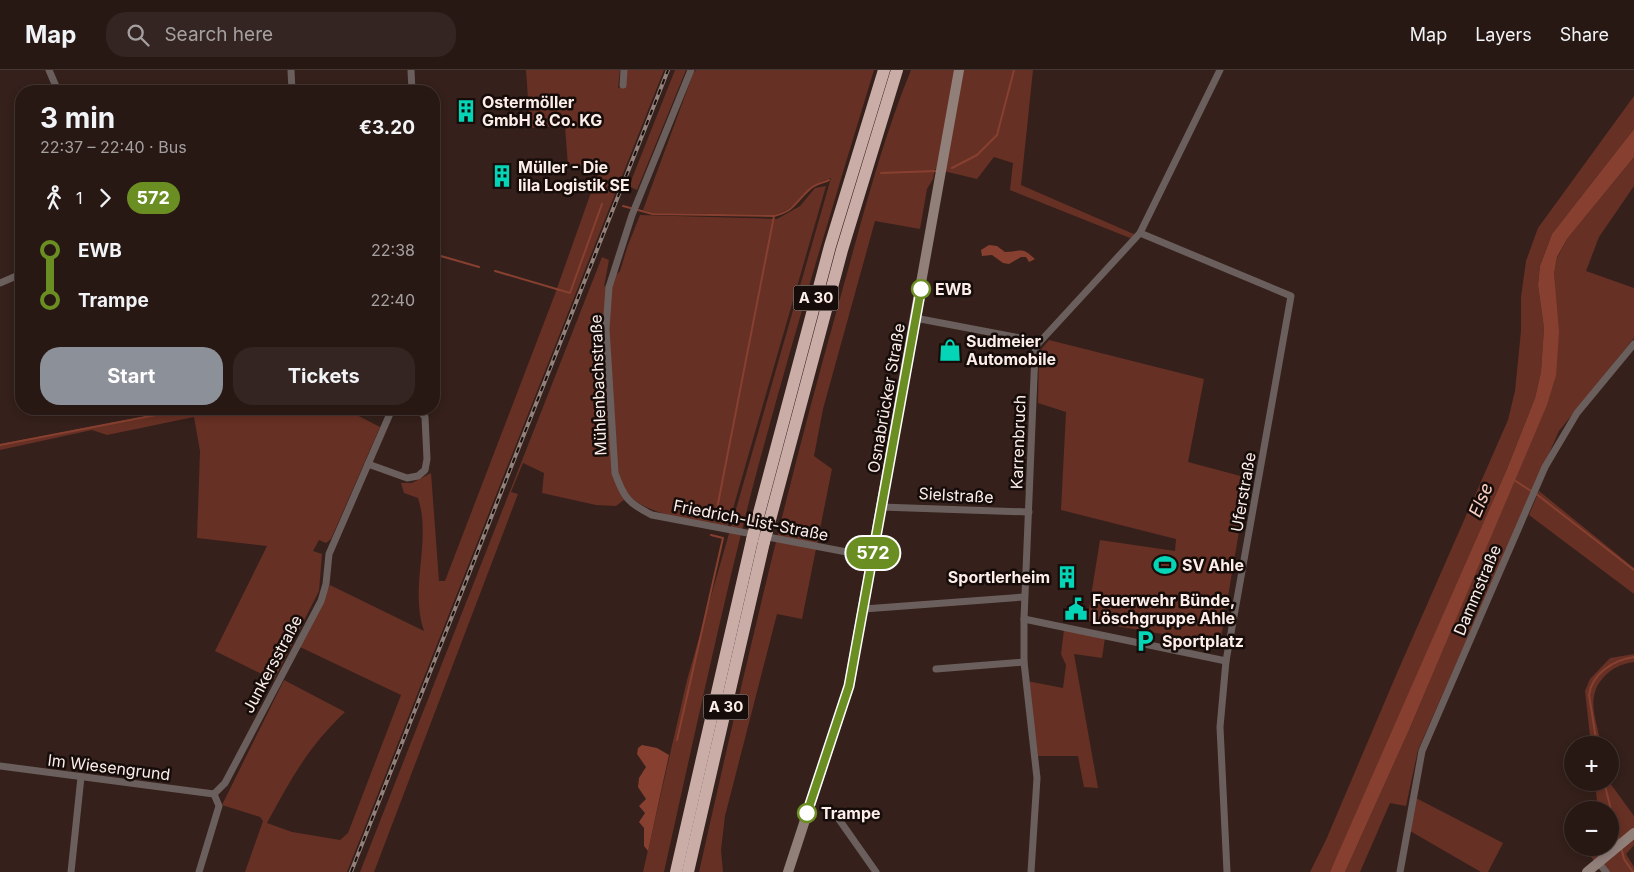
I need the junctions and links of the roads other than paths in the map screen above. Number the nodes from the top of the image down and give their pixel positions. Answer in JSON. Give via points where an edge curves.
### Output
{"nodes":[{"id":1,"x":49,"y":70,"type":"edge"},
{"id":2,"x":290,"y":70,"type":"edge"},
{"id":3,"x":411,"y":70,"type":"edge"},
{"id":4,"x":624,"y":70,"type":"edge"},
{"id":5,"x":690,"y":70,"type":"edge"},
{"id":6,"x":884,"y":70,"type":"edge"},
{"id":7,"x":897,"y":70,"type":"edge"},
{"id":8,"x":959,"y":70,"type":"edge"},
{"id":9,"x":1220,"y":70,"type":"edge"},
{"id":10,"x":55,"y":85,"type":"edge"},
{"id":11,"x":291,"y":85,"type":"edge"},
{"id":12,"x":412,"y":85,"type":"edge"},
{"id":13,"x":623,"y":85,"type":"dead end"},
{"id":14,"x":1140,"y":233,"type":"junction"},
{"id":15,"x":15,"y":277,"type":"edge"},
{"id":16,"x":0,"y":283,"type":"edge"},
{"id":17,"x":916,"y":318,"type":"junction"},
{"id":18,"x":1634,"y":344,"type":"edge"},
{"id":19,"x":1037,"y":345,"type":"junction"},
{"id":20,"x":389,"y":415,"type":"edge"},
{"id":21,"x":423,"y":415,"type":"edge"},
{"id":22,"x":368,"y":464,"type":"junction"},
{"id":23,"x":627,"y":502,"type":"joint"},
{"id":24,"x":882,"y":507,"type":"junction"},
{"id":25,"x":1029,"y":512,"type":"junction"},
{"id":26,"x":760,"y":535,"type":"junction"},
{"id":27,"x":872,"y":557,"type":"junction"},
{"id":28,"x":1024,"y":597,"type":"junction"},
{"id":29,"x":864,"y":608,"type":"junction"},
{"id":30,"x":1024,"y":619,"type":"junction"},
{"id":31,"x":1226,"y":661,"type":"junction"},
{"id":32,"x":1024,"y":662,"type":"junction"},
{"id":33,"x":936,"y":669,"type":"dead end"},
{"id":34,"x":0,"y":766,"type":"edge"},
{"id":35,"x":81,"y":777,"type":"junction"},
{"id":36,"x":214,"y":794,"type":"junction"},
{"id":37,"x":828,"y":812,"type":"dead end"},
{"id":38,"x":1634,"y":833,"type":"edge"},
{"id":39,"x":1598,"y":862,"type":"junction"},
{"id":40,"x":71,"y":872,"type":"edge"},
{"id":41,"x":199,"y":872,"type":"edge"},
{"id":42,"x":676,"y":872,"type":"edge"},
{"id":43,"x":688,"y":872,"type":"edge"},
{"id":44,"x":788,"y":872,"type":"edge"},
{"id":45,"x":876,"y":872,"type":"edge"},
{"id":46,"x":1031,"y":872,"type":"edge"},
{"id":47,"x":1227,"y":872,"type":"edge"},
{"id":48,"x":1400,"y":872,"type":"edge"},
{"id":49,"x":1587,"y":872,"type":"edge"},
{"id":50,"x":1606,"y":872,"type":"edge"}],
"edges":[{"from":1,"to":10,"type":"street"},
{"from":2,"to":11,"type":"street"},
{"from":3,"to":12,"type":"street"},
{"from":4,"to":13,"type":"street"},
{"from":5,"to":23,"type":"street","name":"Mühlenbachstraße","via":[[632,215],[609,287],[606,329],[615,473]]},
{"from":6,"to":26,"type":"highway","number":"A 30","via":[[818,292]]},
{"from":7,"to":26,"type":"highway","number":"A 30"},
{"from":8,"to":17,"type":"main road","name":"Osnabrücker Straße"},
{"from":9,"to":14,"type":"street"},
{"from":14,"to":19,"type":"street"},
{"from":14,"to":31,"type":"street","name":"Uferstraße","via":[[1291,296]]},
{"from":15,"to":16,"type":"street"},
{"from":17,"to":19,"type":"street","via":[[1026,339]]},
{"from":17,"to":24,"type":"main road","name":"Osnabrücker Straße"},
{"from":18,"to":48,"type":"street","name":"Dammstraße","via":[[1577,413],[1545,467],[1422,751]]},
{"from":19,"to":25,"type":"street","name":"Karrenbruch"},
{"from":20,"to":22,"type":"street","name":"Junkersstraße"},
{"from":21,"to":22,"type":"street","via":[[425,470],[418,476],[407,478]]},
{"from":22,"to":36,"type":"street","name":"Junkersstraße","via":[[329,554],[321,601],[230,774]]},
{"from":23,"to":27,"type":"street","name":"Friedrich-List-Straße","via":[[652,515]]},
{"from":24,"to":25,"type":"street","name":"Sielstraße"},
{"from":24,"to":27,"type":"main road","name":"Osnabrücker Straße"},
{"from":25,"to":28,"type":"street","name":"Karrenbruch"},
{"from":26,"to":42,"type":"highway","number":"A 30"},
{"from":26,"to":43,"type":"highway","number":"A 30"},
{"from":27,"to":29,"type":"main road","name":"Osnabrücker Straße"},
{"from":28,"to":29,"type":"street"},
{"from":28,"to":30,"type":"street","name":"Karrenbruch"},
{"from":29,"to":44,"type":"main road","name":"Osnabrücker Straße","via":[[845,700]]},
{"from":30,"to":31,"type":"street"},
{"from":30,"to":32,"type":"street","name":"Karrenbruch"},
{"from":31,"to":47,"type":"street","name":"Uferstraße","via":[[1220,727]]},
{"from":32,"to":33,"type":"street"},
{"from":32,"to":46,"type":"street","name":"Karrenbruch","via":[[1037,778]]},
{"from":34,"to":35,"type":"street","name":"Im Wiesengrund"},
{"from":35,"to":36,"type":"street","name":"Im Wiesengrund"},
{"from":35,"to":40,"type":"street"},
{"from":36,"to":41,"type":"street","via":[[219,806]]},
{"from":37,"to":45,"type":"street","via":[[838,818]]},
{"from":38,"to":39,"type":"main road"},
{"from":39,"to":49,"type":"main road"},
{"from":39,"to":50,"type":"street"}]}
